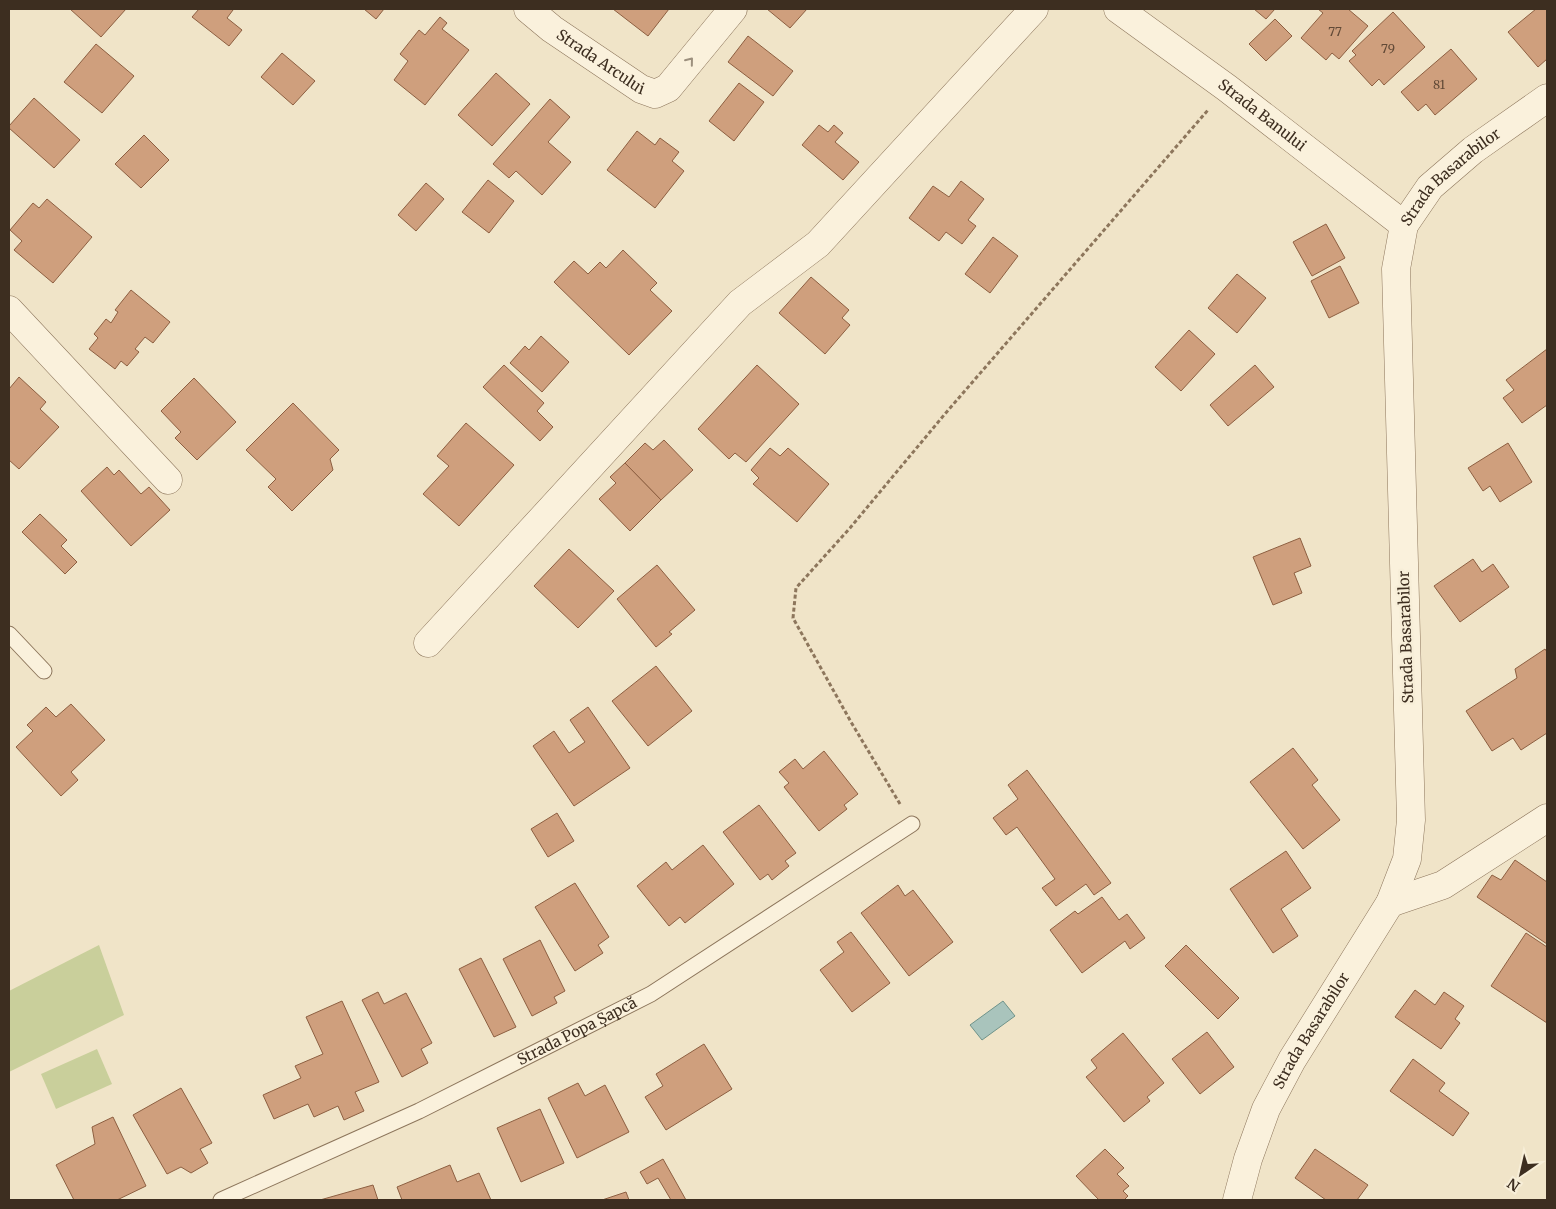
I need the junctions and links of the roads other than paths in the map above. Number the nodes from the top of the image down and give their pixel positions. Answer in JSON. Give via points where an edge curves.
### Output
{"nodes":[{"id":1,"x":528,"y":9,"type":"edge"},
{"id":2,"x":733,"y":9,"type":"edge"},
{"id":3,"x":1034,"y":9,"type":"edge"},
{"id":4,"x":1118,"y":9,"type":"edge"},
{"id":5,"x":1547,"y":98,"type":"edge"},
{"id":6,"x":1404,"y":225,"type":"junction"},
{"id":7,"x":9,"y":310,"type":"edge"},
{"id":8,"x":168,"y":480,"type":"dead end"},
{"id":9,"x":9,"y":634,"type":"edge"},
{"id":10,"x":428,"y":644,"type":"dead end"},
{"id":11,"x":44,"y":671,"type":"dead end"},
{"id":12,"x":1547,"y":818,"type":"edge"},
{"id":13,"x":912,"y":824,"type":"road end"},
{"id":14,"x":1390,"y":903,"type":"junction"},
{"id":15,"x":221,"y":1200,"type":"edge"},
{"id":16,"x":1237,"y":1200,"type":"edge"}],
"edges":[{"from":1,"to":2,"type":"street","name":"Strada Arcului","one_way":true,"via":[[560,35],[641,89],[655,94],[668,88]]},
{"from":3,"to":10,"type":"street","via":[[818,244],[740,303]]},
{"from":4,"to":6,"type":"street","name":"Strada Banului","via":[[1227,88]]},
{"from":5,"to":6,"type":"street","name":"Strada Basarabilor","via":[[1473,150],[1430,187]]},
{"from":6,"to":14,"type":"street","name":"Strada Basarabilor","via":[[1396,269],[1411,820],[1407,859]]},
{"from":7,"to":8,"type":"street"},
{"from":9,"to":11,"type":"lane"},
{"from":12,"to":14,"type":"street","via":[[1443,885]]},
{"from":13,"to":15,"type":"lane","name":"Strada Popa Șapcă","via":[[651,994],[419,1111]]},
{"from":14,"to":16,"type":"street","name":"Strada Basarabilor","via":[[1292,1060],[1266,1109]]}]}
